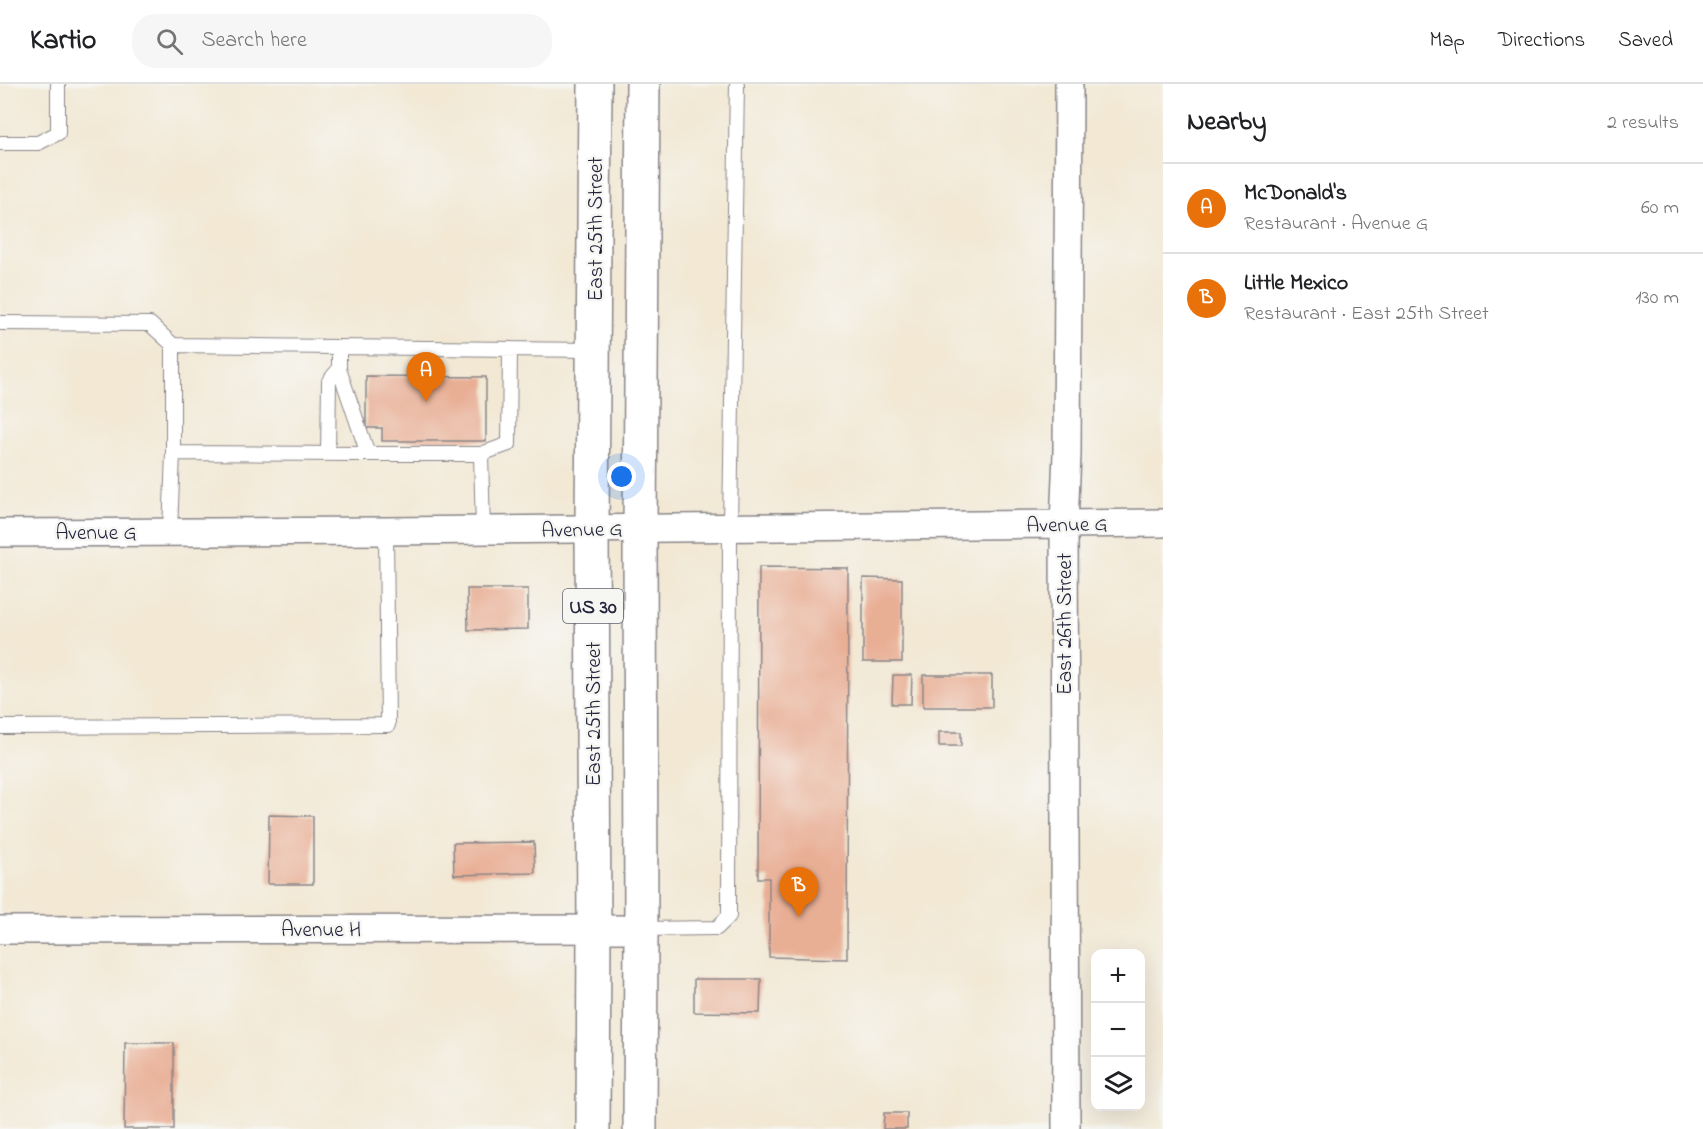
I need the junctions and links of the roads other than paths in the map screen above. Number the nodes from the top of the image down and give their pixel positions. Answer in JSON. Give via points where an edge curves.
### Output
{"nodes":[{"id":1,"x":58,"y":84,"type":"edge"},
{"id":2,"x":595,"y":84,"type":"edge"},
{"id":3,"x":643,"y":84,"type":"edge"},
{"id":4,"x":737,"y":84,"type":"edge"},
{"id":5,"x":1069,"y":84,"type":"edge"},
{"id":6,"x":0,"y":143,"type":"edge"},
{"id":7,"x":0,"y":323,"type":"edge"},
{"id":8,"x":173,"y":345,"type":"junction"},
{"id":9,"x":339,"y":347,"type":"junction"},
{"id":10,"x":510,"y":349,"type":"junction"},
{"id":11,"x":594,"y":350,"type":"junction"},
{"id":12,"x":339,"y":369,"type":"junction"},
{"id":13,"x":173,"y":453,"type":"junction"},
{"id":14,"x":328,"y":454,"type":"junction"},
{"id":15,"x":369,"y":454,"type":"junction"},
{"id":16,"x":481,"y":454,"type":"junction"},
{"id":17,"x":1163,"y":523,"type":"edge"},
{"id":18,"x":1064,"y":524,"type":"junction"},
{"id":19,"x":730,"y":527,"type":"junction"},
{"id":20,"x":640,"y":528,"type":"junction"},
{"id":21,"x":592,"y":529,"type":"junction"},
{"id":22,"x":483,"y":530,"type":"junction"},
{"id":23,"x":386,"y":531,"type":"junction"},
{"id":24,"x":0,"y":532,"type":"edge"},
{"id":25,"x":170,"y":532,"type":"junction"},
{"id":26,"x":0,"y":727,"type":"edge"},
{"id":27,"x":641,"y":929,"type":"junction"},
{"id":28,"x":0,"y":930,"type":"edge"},
{"id":29,"x":594,"y":930,"type":"junction"},
{"id":30,"x":593,"y":1129,"type":"edge"},
{"id":31,"x":640,"y":1129,"type":"edge"},
{"id":32,"x":1066,"y":1129,"type":"edge"}],
"edges":[{"from":1,"to":6,"type":"lane","via":[[58,134],[38,143]]},
{"from":2,"to":11,"type":"main road","name":"East 25th Street","number":"US 30"},
{"from":3,"to":20,"type":"main road","number":"US 30"},
{"from":4,"to":19,"type":"lane"},
{"from":5,"to":18,"type":"street","name":"East 26th Street"},
{"from":7,"to":8,"type":"lane","via":[[150,324]]},
{"from":8,"to":9,"type":"lane"},
{"from":8,"to":13,"type":"lane"},
{"from":9,"to":10,"type":"lane"},
{"from":9,"to":12,"type":"lane"},
{"from":10,"to":11,"type":"lane"},
{"from":10,"to":16,"type":"lane","via":[[509,444]]},
{"from":11,"to":21,"type":"main road","name":"East 25th Street","number":"US 30"},
{"from":12,"to":14,"type":"lane","via":[[329,381]]},
{"from":12,"to":15,"type":"lane"},
{"from":13,"to":14,"type":"lane"},
{"from":13,"to":25,"type":"lane"},
{"from":14,"to":15,"type":"lane"},
{"from":15,"to":16,"type":"lane"},
{"from":16,"to":22,"type":"lane"},
{"from":17,"to":18,"type":"street","name":"Avenue G"},
{"from":18,"to":19,"type":"street","name":"Avenue G"},
{"from":18,"to":32,"type":"street","name":"East 26th Street"},
{"from":19,"to":20,"type":"street","name":"Avenue G"},
{"from":19,"to":27,"type":"lane","via":[[729,915],[717,928]]},
{"from":20,"to":21,"type":"street","name":"Avenue G"},
{"from":20,"to":27,"type":"main road","number":"US 30"},
{"from":21,"to":22,"type":"street","name":"Avenue G"},
{"from":21,"to":29,"type":"main road","name":"East 25th Street","number":"US 30"},
{"from":22,"to":23,"type":"street","name":"Avenue G"},
{"from":23,"to":25,"type":"street","name":"Avenue G"},
{"from":23,"to":26,"type":"lane","via":[[388,725]]},
{"from":24,"to":25,"type":"street","name":"Avenue G"},
{"from":27,"to":29,"type":"street","name":"Avenue H"},
{"from":27,"to":31,"type":"main road","number":"US 30"},
{"from":28,"to":29,"type":"street","name":"Avenue H"},
{"from":29,"to":30,"type":"main road","name":"East 25th Street","number":"US 30"}]}
